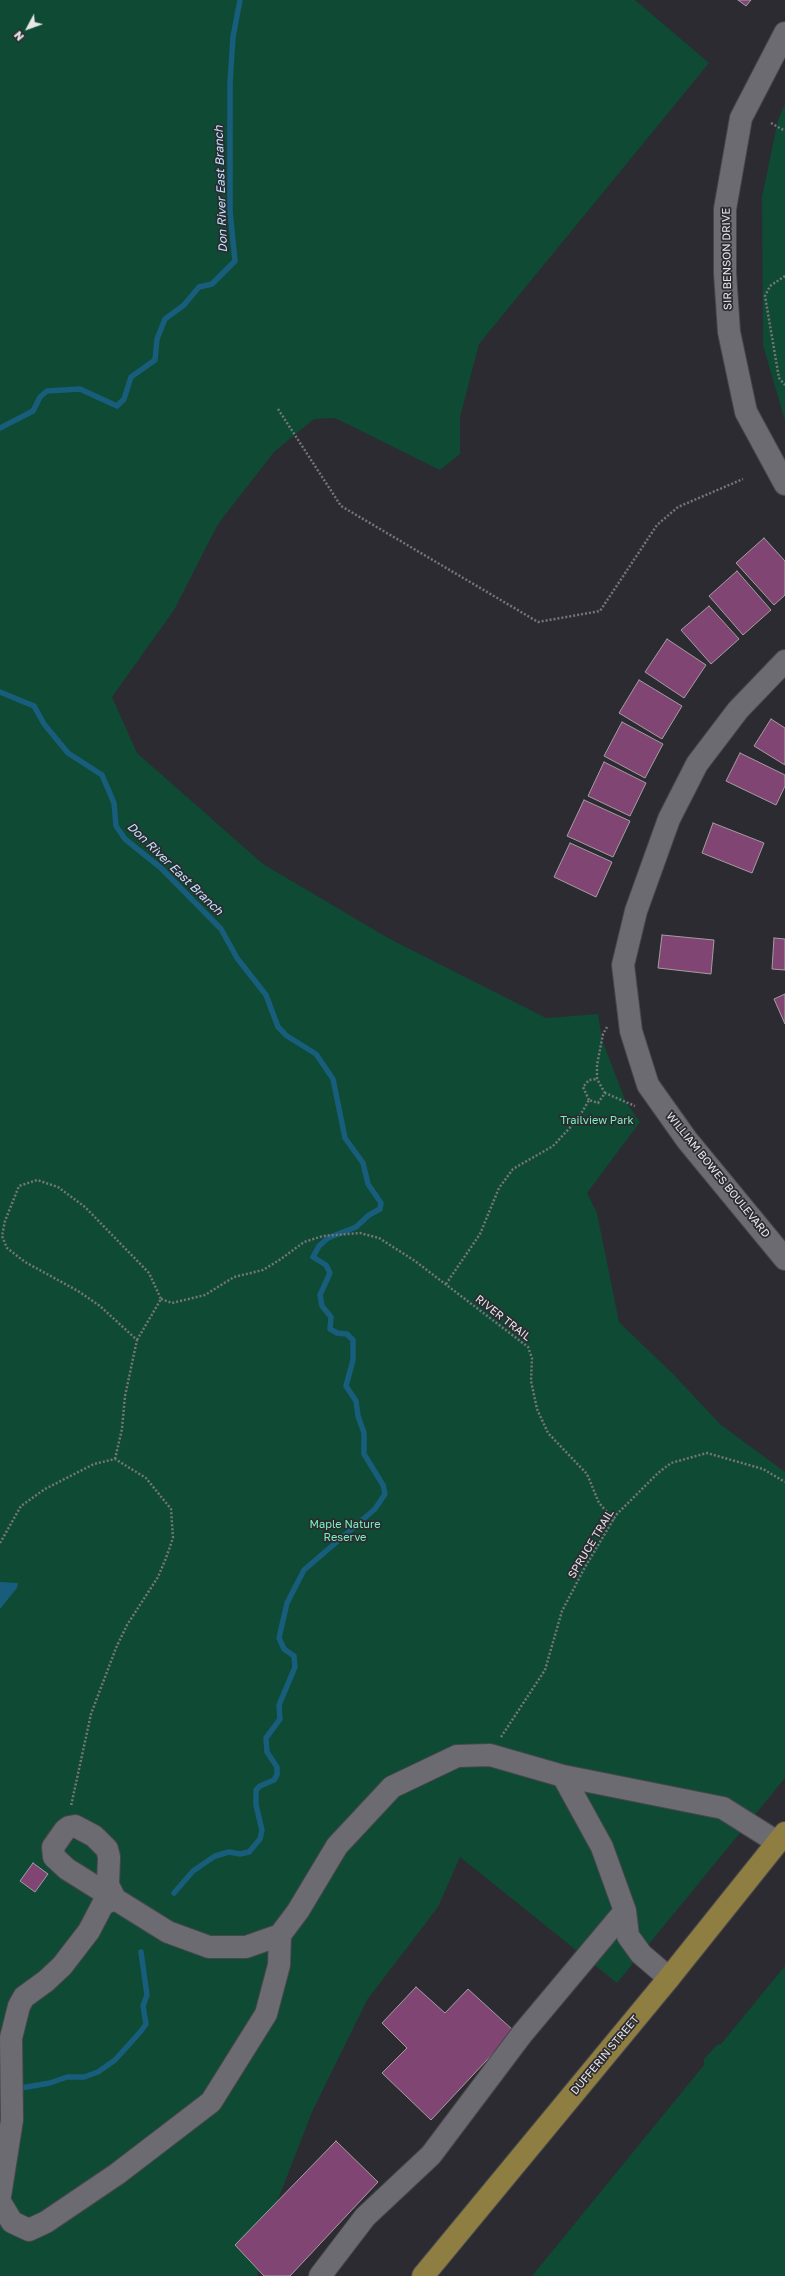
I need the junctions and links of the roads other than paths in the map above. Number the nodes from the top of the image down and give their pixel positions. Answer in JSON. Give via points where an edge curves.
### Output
{"nodes":[{"id":1,"x":785,"y":33,"type":"edge"},
{"id":2,"x":785,"y":484,"type":"edge"},
{"id":3,"x":785,"y":661,"type":"edge"},
{"id":4,"x":784,"y":1254,"type":"edge"},
{"id":5,"x":563,"y":1776,"type":"junction"},
{"id":6,"x":781,"y":1838,"type":"edge"},
{"id":7,"x":115,"y":1899,"type":"junction"},
{"id":8,"x":625,"y":1911,"type":"junction"},
{"id":9,"x":280,"y":1935,"type":"junction"},
{"id":10,"x":669,"y":1978,"type":"junction"},
{"id":11,"x":0,"y":2196,"type":"edge"},
{"id":12,"x":0,"y":2202,"type":"edge"},
{"id":13,"x":320,"y":2276,"type":"edge"},
{"id":14,"x":424,"y":2276,"type":"edge"}],
"edges":[{"from":1,"to":2,"type":"street","name":"SIR BENSON DRIVE","via":[[741,118],[726,209],[725,273],[729,332],[746,412]]},
{"from":3,"to":4,"type":"street","name":"WILLIAM BOWES BOULEVARD","via":[[738,710],[697,764],[669,819],[636,911],[623,965],[631,1031],[648,1086],[687,1140]]},
{"from":5,"to":6,"type":"street","via":[[723,1808]]},
{"from":5,"to":8,"type":"street","via":[[602,1847]]},
{"from":5,"to":9,"type":"street","via":[[490,1755],[457,1756],[392,1787],[337,1846],[298,1911]]},
{"from":6,"to":10,"type":"main road","name":"DUFFERIN STREET"},
{"from":7,"to":7,"type":"street","via":[[67,1869],[54,1857],[53,1847],[65,1830],[72,1826],[81,1828],[107,1849],[108,1885]]},
{"from":7,"to":9,"type":"street","via":[[168,1932],[209,1947],[246,1947]]},
{"from":7,"to":11,"type":"street","via":[[103,1904],[89,1931],[62,1966],[24,1996],[19,2006],[11,2038],[12,2120]]},
{"from":8,"to":10,"type":"street","via":[[628,1936],[641,1954]]},
{"from":8,"to":13,"type":"street","via":[[522,2034],[430,2155],[365,2217]]},
{"from":9,"to":12,"type":"street","via":[[279,1965],[266,2014],[211,2102],[117,2174],[46,2222],[29,2230],[12,2222]]},
{"from":10,"to":14,"type":"main road","name":"DUFFERIN STREET"}]}
